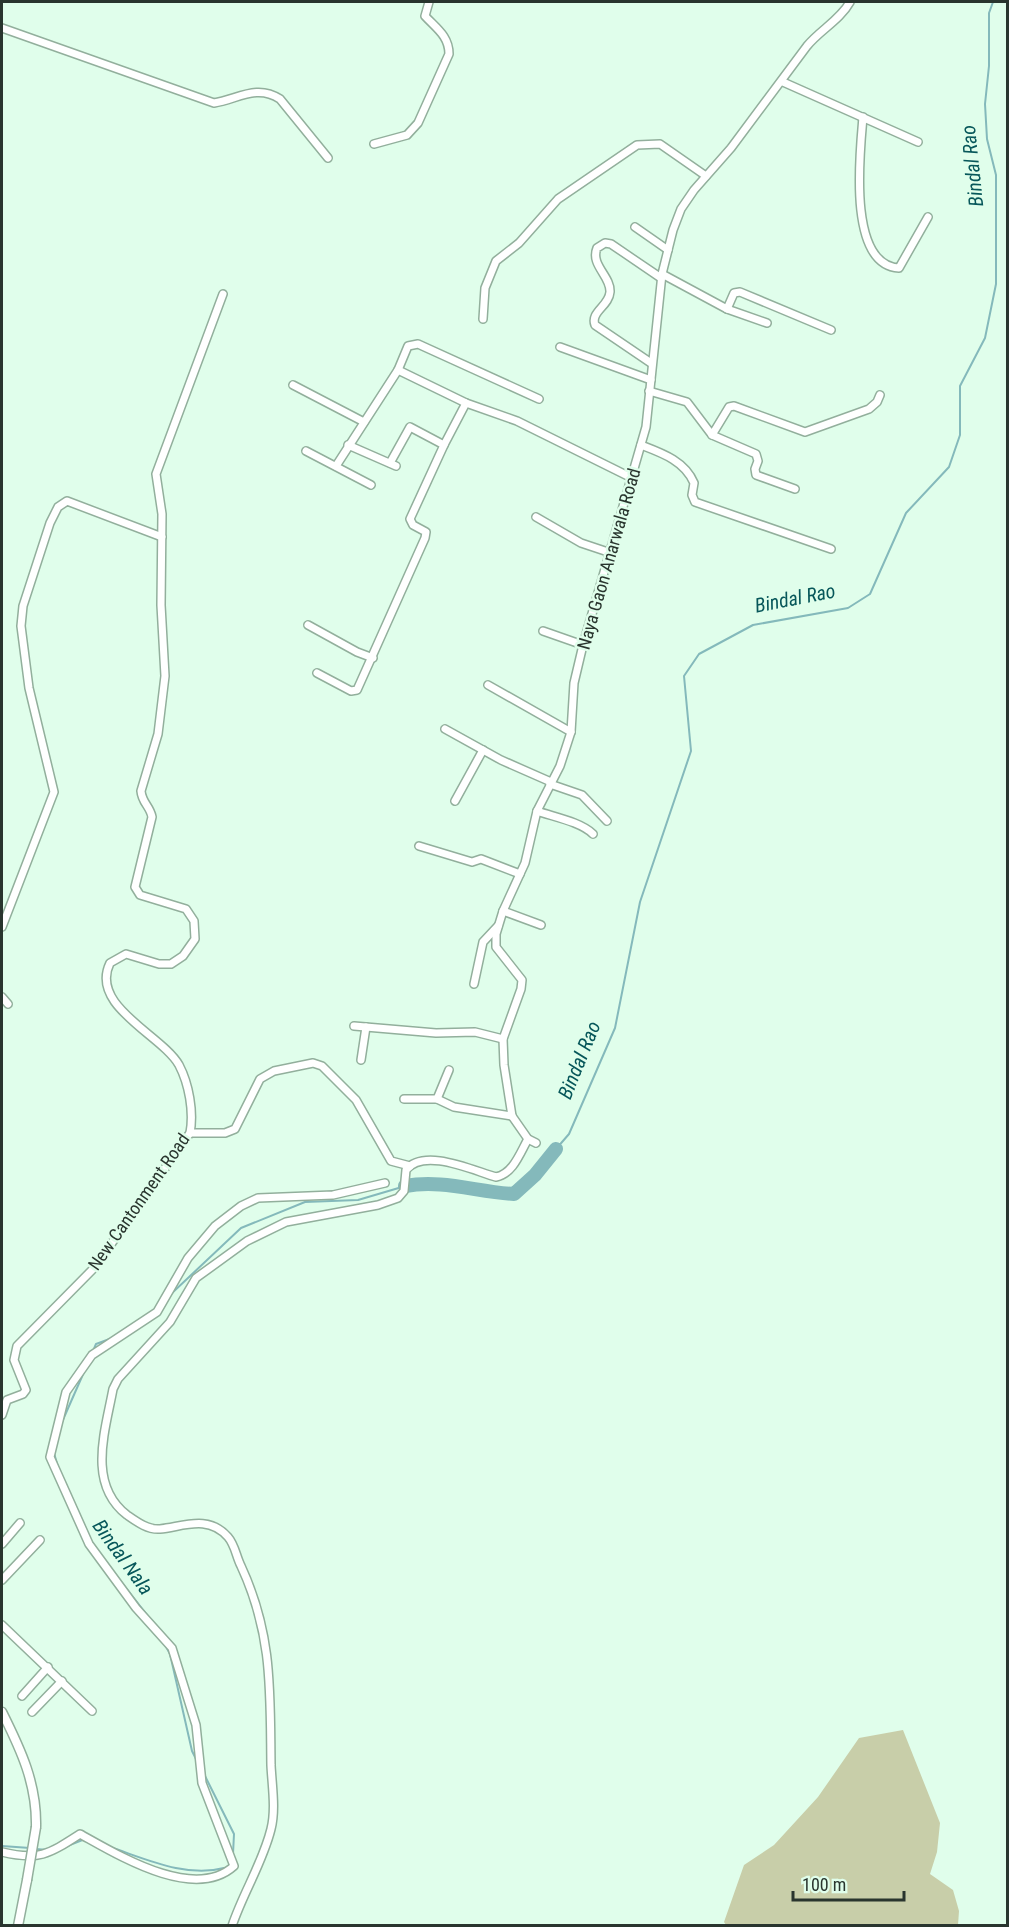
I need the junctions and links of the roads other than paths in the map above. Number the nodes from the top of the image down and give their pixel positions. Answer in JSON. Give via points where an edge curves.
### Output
{"nodes":[{"id":1,"x":429,"y":2,"type":"edge"},
{"id":2,"x":850,"y":2,"type":"edge"},
{"id":3,"x":2,"y":28,"type":"edge"},
{"id":4,"x":783,"y":82,"type":"junction"},
{"id":5,"x":862,"y":117,"type":"junction"},
{"id":6,"x":918,"y":142,"type":"dead end"},
{"id":7,"x":374,"y":144,"type":"dead end"},
{"id":8,"x":328,"y":158,"type":"dead end"},
{"id":9,"x":706,"y":176,"type":"junction"},
{"id":10,"x":928,"y":217,"type":"dead end"},
{"id":11,"x":635,"y":227,"type":"dead end"},
{"id":12,"x":668,"y":250,"type":"junction"},
{"id":13,"x":662,"y":276,"type":"junction"},
{"id":14,"x":223,"y":294,"type":"dead end"},
{"id":15,"x":727,"y":309,"type":"junction"},
{"id":16,"x":483,"y":319,"type":"dead end"},
{"id":17,"x":767,"y":323,"type":"dead end"},
{"id":18,"x":831,"y":330,"type":"dead end"},
{"id":19,"x":560,"y":347,"type":"dead end"},
{"id":20,"x":651,"y":363,"type":"junction"},
{"id":21,"x":398,"y":370,"type":"junction"},
{"id":22,"x":651,"y":380,"type":"junction"},
{"id":23,"x":294,"y":385,"type":"dead end"},
{"id":24,"x":650,"y":391,"type":"junction"},
{"id":25,"x":880,"y":395,"type":"dead end"},
{"id":26,"x":540,"y":399,"type":"dead end"},
{"id":27,"x":466,"y":403,"type":"junction"},
{"id":28,"x":364,"y":422,"type":"junction"},
{"id":29,"x":712,"y":435,"type":"junction"},
{"id":30,"x":348,"y":445,"type":"junction"},
{"id":31,"x":444,"y":445,"type":"junction"},
{"id":32,"x":641,"y":445,"type":"junction"},
{"id":33,"x":306,"y":451,"type":"dead end"},
{"id":34,"x":336,"y":466,"type":"junction"},
{"id":35,"x":632,"y":478,"type":"junction"},
{"id":36,"x":371,"y":485,"type":"dead end"},
{"id":37,"x":795,"y":489,"type":"dead end"},
{"id":38,"x":536,"y":517,"type":"dead end"},
{"id":39,"x":162,"y":537,"type":"junction"},
{"id":40,"x":831,"y":549,"type":"dead end"},
{"id":41,"x":611,"y":553,"type":"junction"},
{"id":42,"x":308,"y":625,"type":"dead end"},
{"id":43,"x":543,"y":631,"type":"dead end"},
{"id":44,"x":583,"y":645,"type":"junction"},
{"id":45,"x":373,"y":658,"type":"junction"},
{"id":46,"x":317,"y":673,"type":"dead end"},
{"id":47,"x":488,"y":685,"type":"dead end"},
{"id":48,"x":445,"y":729,"type":"dead end"},
{"id":49,"x":572,"y":732,"type":"junction"},
{"id":50,"x":483,"y":750,"type":"junction"},
{"id":51,"x":550,"y":783,"type":"junction"},
{"id":52,"x":455,"y":801,"type":"dead end"},
{"id":53,"x":537,"y":811,"type":"junction"},
{"id":54,"x":607,"y":820,"type":"dead end"},
{"id":55,"x":593,"y":834,"type":"dead end"},
{"id":56,"x":419,"y":846,"type":"dead end"},
{"id":57,"x":520,"y":874,"type":"junction"},
{"id":58,"x":503,"y":910,"type":"junction"},
{"id":59,"x":541,"y":924,"type":"dead end"},
{"id":60,"x":499,"y":925,"type":"junction"},
{"id":61,"x":2,"y":927,"type":"edge"},
{"id":62,"x":474,"y":984,"type":"dead end"},
{"id":63,"x":2,"y":996,"type":"edge"},
{"id":64,"x":8,"y":1004,"type":"dead end"},
{"id":65,"x":354,"y":1026,"type":"dead end"},
{"id":66,"x":366,"y":1027,"type":"junction"},
{"id":67,"x":503,"y":1039,"type":"junction"},
{"id":68,"x":361,"y":1060,"type":"dead end"},
{"id":69,"x":449,"y":1070,"type":"dead end"},
{"id":70,"x":436,"y":1099,"type":"junction"},
{"id":71,"x":404,"y":1100,"type":"dead end"},
{"id":72,"x":512,"y":1116,"type":"junction"},
{"id":73,"x":190,"y":1133,"type":"junction"},
{"id":74,"x":528,"y":1139,"type":"junction"},
{"id":75,"x":536,"y":1143,"type":"dead end"},
{"id":76,"x":408,"y":1168,"type":"junction"},
{"id":77,"x":385,"y":1183,"type":"dead end"},
{"id":78,"x":2,"y":1415,"type":"edge"},
{"id":79,"x":20,"y":1523,"type":"dead end"},
{"id":80,"x":40,"y":1540,"type":"dead end"},
{"id":81,"x":2,"y":1544,"type":"edge"},
{"id":82,"x":2,"y":1580,"type":"edge"},
{"id":83,"x":2,"y":1625,"type":"edge"},
{"id":84,"x":48,"y":1667,"type":"junction"},
{"id":85,"x":62,"y":1681,"type":"junction"},
{"id":86,"x":22,"y":1696,"type":"dead end"},
{"id":87,"x":92,"y":1711,"type":"dead end"},
{"id":88,"x":2,"y":1712,"type":"edge"},
{"id":89,"x":33,"y":1712,"type":"dead end"},
{"id":90,"x":2,"y":1852,"type":"edge"},
{"id":91,"x":18,"y":1926,"type":"edge"},
{"id":92,"x":232,"y":1926,"type":"edge"}],
"edges":[{"from":1,"to":7,"type":"street","via":[[425,16],[444,35],[449,54],[418,123],[407,135]]},
{"from":2,"to":4,"type":"street","name":"Naya Gaon Anarwala Road","via":[[843,14],[817,34]]},
{"from":3,"to":8,"type":"street","via":[[214,103],[248,93],[270,93],[280,99]]},
{"from":4,"to":5,"type":"street"},
{"from":4,"to":9,"type":"street","name":"Naya Gaon Anarwala Road"},
{"from":5,"to":6,"type":"street"},
{"from":5,"to":10,"type":"street","via":[[862,212],[875,257],[899,268]]},
{"from":9,"to":12,"type":"street","name":"Naya Gaon Anarwala Road","via":[[681,209]]},
{"from":9,"to":16,"type":"street","via":[[660,144],[637,145],[558,199],[519,243],[496,261],[485,288]]},
{"from":11,"to":12,"type":"street"},
{"from":12,"to":13,"type":"street","name":"Naya Gaon Anarwala Road"},
{"from":13,"to":15,"type":"street"},
{"from":13,"to":20,"type":"street","name":"Naya Gaon Anarwala Road"},
{"from":13,"to":20,"type":"street","via":[[611,244],[597,248],[596,260],[610,286],[610,294],[594,317],[595,325]]},
{"from":14,"to":39,"type":"street","via":[[156,474]]},
{"from":15,"to":17,"type":"street"},
{"from":15,"to":18,"type":"street","via":[[734,293],[740,292]]},
{"from":19,"to":22,"type":"street"},
{"from":20,"to":22,"type":"street","name":"Naya Gaon Anarwala Road"},
{"from":21,"to":26,"type":"street","via":[[408,346],[418,344]]},
{"from":21,"to":27,"type":"street"},
{"from":21,"to":28,"type":"street"},
{"from":22,"to":24,"type":"street","name":"Naya Gaon Anarwala Road"},
{"from":23,"to":28,"type":"street"},
{"from":24,"to":29,"type":"street","via":[[691,405]]},
{"from":24,"to":32,"type":"street","name":"Naya Gaon Anarwala Road"},
{"from":25,"to":29,"type":"street","via":[[869,409],[805,432],[729,407]]},
{"from":27,"to":31,"type":"street"},
{"from":27,"to":35,"type":"street","via":[[517,421]]},
{"from":28,"to":30,"type":"street"},
{"from":29,"to":37,"type":"street","via":[[756,454],[756,475]]},
{"from":30,"to":31,"type":"street","via":[[393,464],[410,427]]},
{"from":30,"to":34,"type":"street"},
{"from":31,"to":45,"type":"street","via":[[410,519],[426,532],[425,538]]},
{"from":32,"to":35,"type":"street","name":"Naya Gaon Anarwala Road"},
{"from":32,"to":40,"type":"street","via":[[682,466],[694,483],[695,502]]},
{"from":33,"to":34,"type":"street"},
{"from":34,"to":36,"type":"street"},
{"from":35,"to":41,"type":"street","name":"Naya Gaon Anarwala Road"},
{"from":38,"to":41,"type":"street","via":[[581,543]]},
{"from":39,"to":61,"type":"street","via":[[67,501],[58,507],[50,523],[23,606],[21,626],[29,688],[54,792]]},
{"from":39,"to":73,"type":"street","name":"New Cantonment Road","via":[[165,676],[158,734],[141,791],[141,799],[152,817],[135,887],[140,896],[186,909],[194,921],[195,939],[183,956],[171,964],[120,956],[108,966],[107,985],[115,1002],[179,1065],[189,1100]]},
{"from":41,"to":44,"type":"street","name":"Naya Gaon Anarwala Road"},
{"from":42,"to":45,"type":"street"},
{"from":43,"to":44,"type":"street"},
{"from":44,"to":49,"type":"street","name":"Naya Gaon Anarwala Road","via":[[574,683]]},
{"from":45,"to":46,"type":"street","via":[[354,692]]},
{"from":47,"to":49,"type":"street"},
{"from":48,"to":50,"type":"street"},
{"from":49,"to":51,"type":"street","name":"Naya Gaon Anarwala Road"},
{"from":50,"to":51,"type":"street"},
{"from":50,"to":52,"type":"street"},
{"from":51,"to":53,"type":"street","name":"Naya Gaon Anarwala Road"},
{"from":51,"to":54,"type":"street","via":[[582,795]]},
{"from":53,"to":55,"type":"street","via":[[578,824]]},
{"from":53,"to":57,"type":"street","name":"Naya Gaon Anarwala Road"},
{"from":56,"to":57,"type":"street","via":[[472,862],[482,859]]},
{"from":57,"to":58,"type":"street","name":"Naya Gaon Anarwala Road"},
{"from":58,"to":59,"type":"street"},
{"from":58,"to":60,"type":"street","name":"Naya Gaon Anarwala Road"},
{"from":60,"to":62,"type":"street","via":[[483,942]]},
{"from":60,"to":67,"type":"street","name":"Naya Gaon Anarwala Road","via":[[496,947],[522,980]]},
{"from":63,"to":64,"type":"street"},
{"from":65,"to":66,"type":"street"},
{"from":66,"to":67,"type":"street","via":[[475,1032]]},
{"from":66,"to":68,"type":"street"},
{"from":67,"to":72,"type":"street","name":"Naya Gaon Anarwala Road"},
{"from":69,"to":70,"type":"street"},
{"from":70,"to":71,"type":"street"},
{"from":70,"to":72,"type":"street","via":[[454,1107]]},
{"from":72,"to":74,"type":"street","name":"Naya Gaon Anarwala Road"},
{"from":73,"to":76,"type":"street","via":[[236,1130],[260,1079],[274,1071],[314,1063],[322,1066],[356,1100],[391,1161]]},
{"from":73,"to":78,"type":"street","name":"New Cantonment Road","via":[[94,1268],[17,1347],[14,1360],[26,1390],[7,1400]]},
{"from":74,"to":75,"type":"street","name":"Naya Gaon Anarwala Road"},
{"from":74,"to":76,"type":"street","via":[[512,1167],[502,1176],[446,1162],[424,1162]]},
{"from":76,"to":92,"type":"street","via":[[404,1191],[398,1198],[286,1222],[247,1241],[196,1278],[170,1322],[118,1379],[114,1389],[103,1451],[107,1495],[148,1528],[192,1523],[219,1529],[227,1535],[251,1589],[262,1627],[273,1717],[272,1827]]},
{"from":77,"to":90,"type":"street","via":[[333,1195],[258,1198],[215,1226],[188,1258],[157,1312],[92,1355],[66,1392],[50,1457],[89,1545],[172,1648],[196,1725],[202,1784],[234,1866],[222,1877],[179,1877],[150,1869],[80,1834],[47,1855],[24,1858]]},
{"from":79,"to":81,"type":"street"},
{"from":80,"to":82,"type":"street"},
{"from":83,"to":84,"type":"street"},
{"from":84,"to":85,"type":"street"},
{"from":84,"to":86,"type":"street"},
{"from":85,"to":87,"type":"street"},
{"from":85,"to":89,"type":"street"},
{"from":88,"to":91,"type":"street","bridge":true,"via":[[30,1774],[36,1809]]}]}
